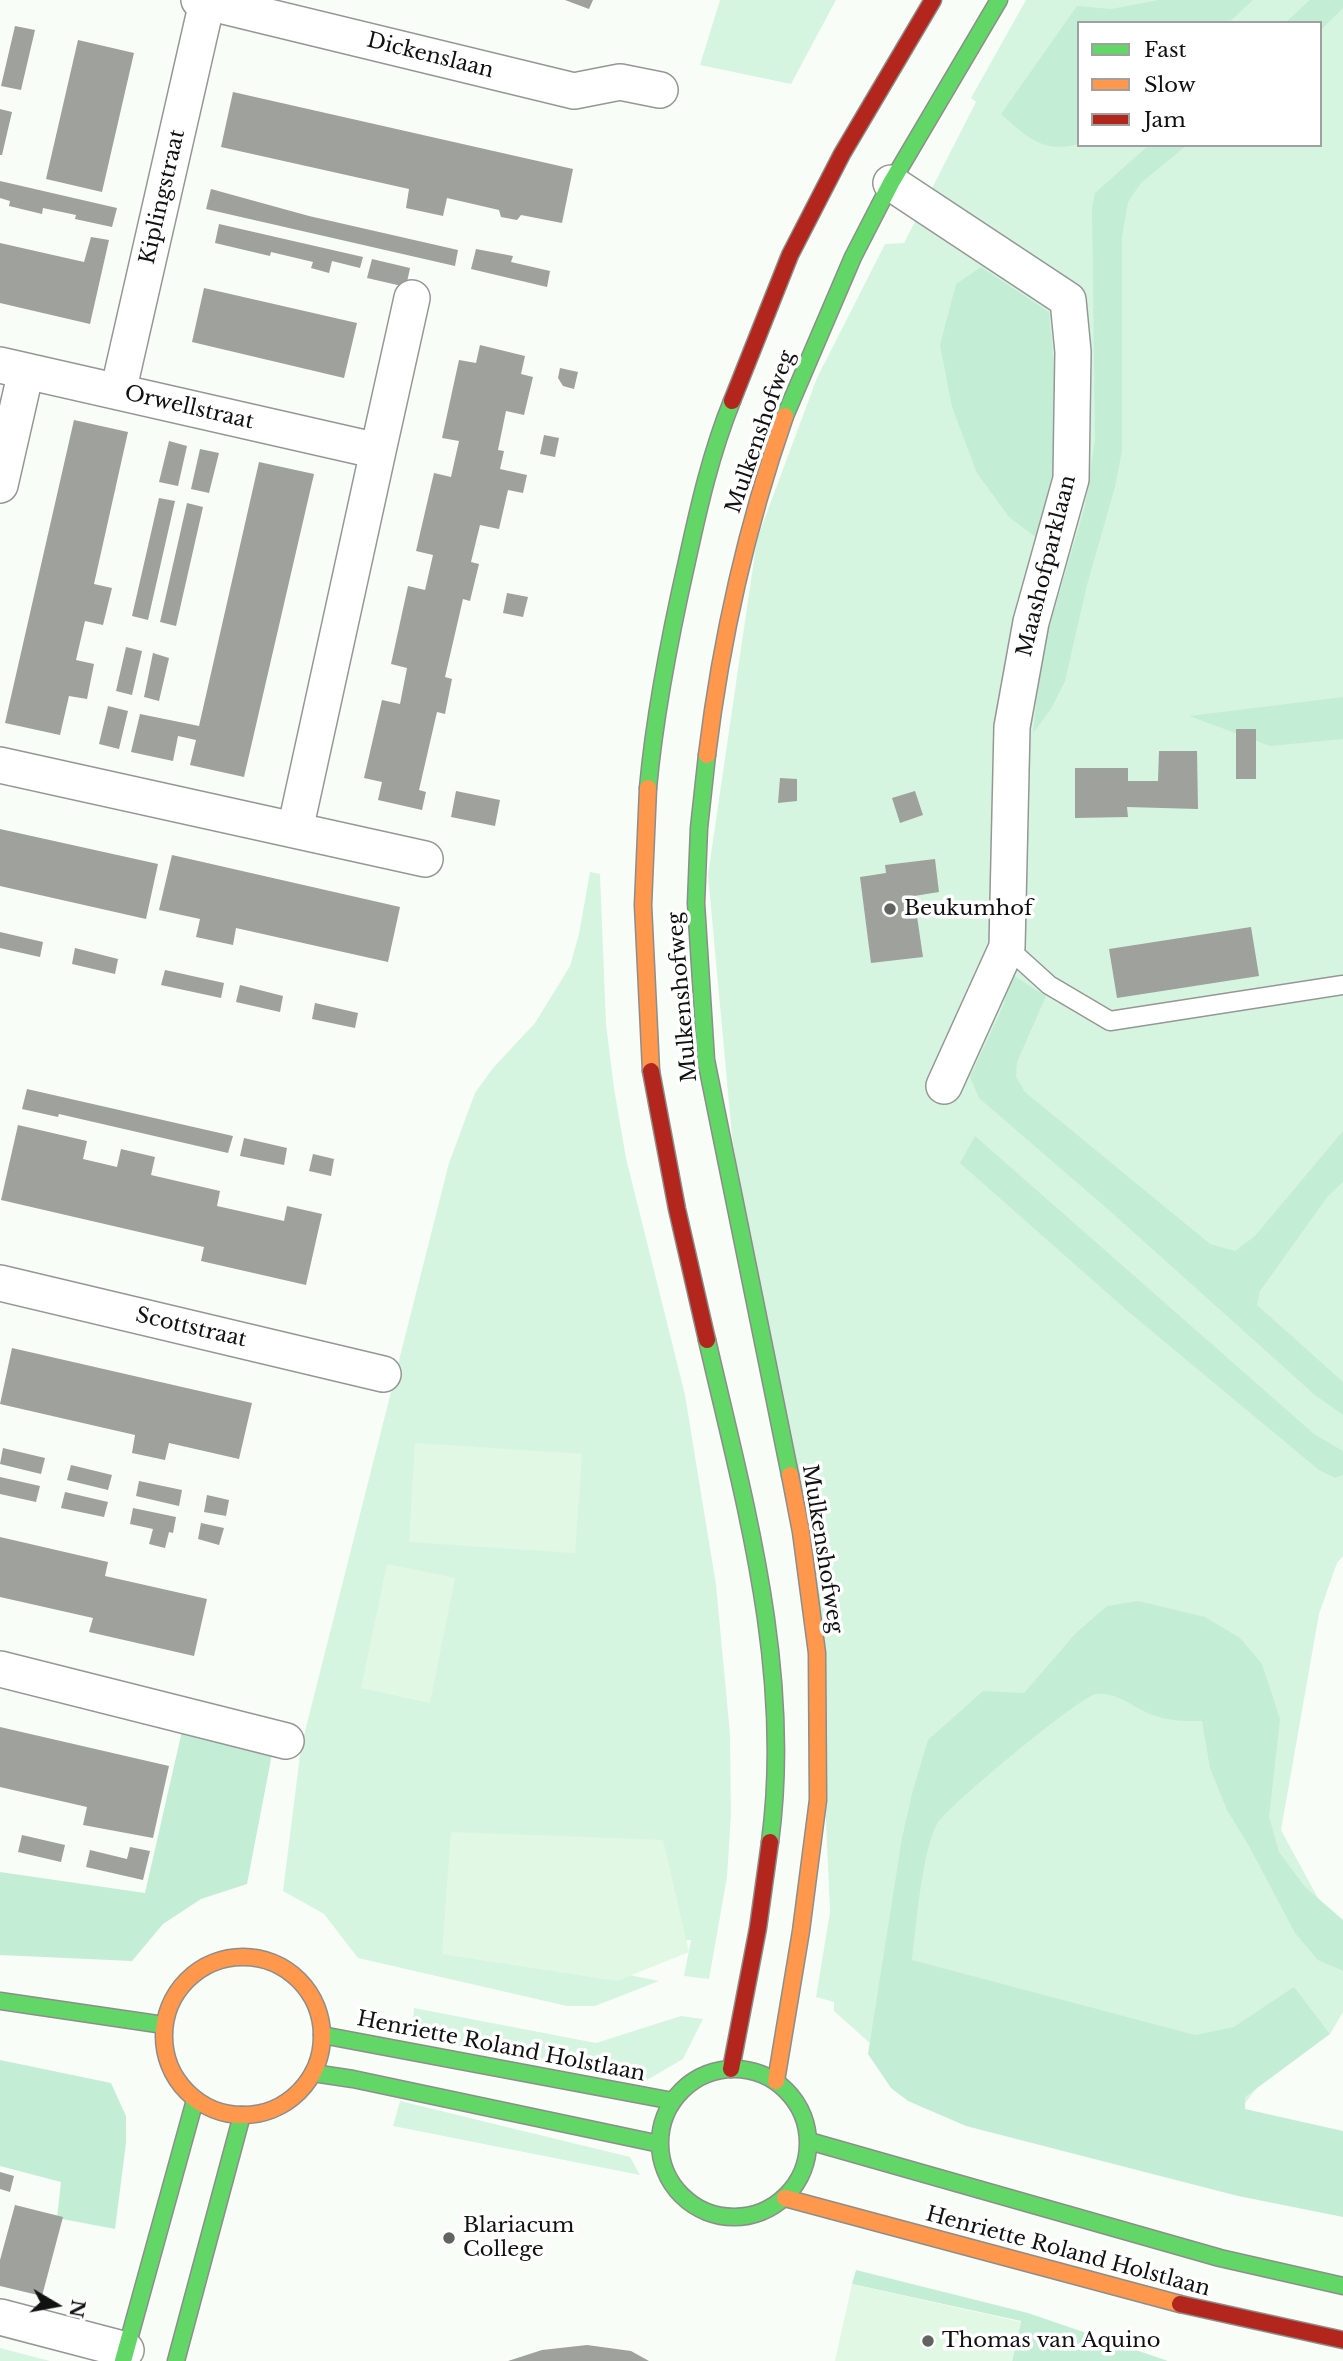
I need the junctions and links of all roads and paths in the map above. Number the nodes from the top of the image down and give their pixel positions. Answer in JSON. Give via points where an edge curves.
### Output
{"nodes":[{"id":1,"x":933,"y":0,"type":"edge"},
{"id":2,"x":999,"y":0,"type":"edge"},
{"id":3,"x":203,"y":1,"type":"edge"},
{"id":4,"x":660,"y":90,"type":"dead end"},
{"id":5,"x":886,"y":180,"type":"junction"},
{"id":6,"x":412,"y":298,"type":"dead end"},
{"id":7,"x":13,"y":368,"type":"edge"},
{"id":8,"x":118,"y":392,"type":"junction"},
{"id":9,"x":378,"y":452,"type":"junction"},
{"id":10,"x":0,"y":485,"type":"edge"},
{"id":11,"x":0,"y":765,"type":"edge"},
{"id":12,"x":295,"y":830,"type":"junction"},
{"id":13,"x":425,"y":859,"type":"dead end"},
{"id":14,"x":1007,"y":947,"type":"junction"},
{"id":15,"x":1343,"y":985,"type":"edge"},
{"id":16,"x":944,"y":1086,"type":"dead end"},
{"id":17,"x":0,"y":1283,"type":"edge"},
{"id":18,"x":383,"y":1374,"type":"dead end"},
{"id":19,"x":0,"y":1670,"type":"edge"},
{"id":20,"x":286,"y":1741,"type":"dead end"},
{"id":21,"x":0,"y":2001,"type":"edge"},
{"id":22,"x":164,"y":2025,"type":"junction"},
{"id":23,"x":322,"y":2035,"type":"junction"},
{"id":24,"x":732,"y":2069,"type":"junction"},
{"id":25,"x":313,"y":2073,"type":"junction"},
{"id":26,"x":776,"y":2081,"type":"junction"},
{"id":27,"x":195,"y":2100,"type":"junction"},
{"id":28,"x":673,"y":2101,"type":"junction"},
{"id":29,"x":243,"y":2115,"type":"junction"},
{"id":30,"x":809,"y":2141,"type":"junction"},
{"id":31,"x":660,"y":2144,"type":"junction"},
{"id":32,"x":785,"y":2198,"type":"junction"},
{"id":33,"x":1343,"y":2286,"type":"edge"},
{"id":34,"x":0,"y":2317,"type":"edge"},
{"id":35,"x":1336,"y":2339,"type":"edge"},
{"id":36,"x":124,"y":2355,"type":"edge"},
{"id":37,"x":176,"y":2361,"type":"edge"},
{"id":38,"x":1340,"y":2361,"type":"edge"}],
"edges":[{"from":1,"to":24,"type":"street","name":"Mulkenshofweg","via":[[790,255],[729,408],[708,468],[662,676],[652,746],[643,905],[650,1067],[677,1209],[756,1552],[772,1662],[775,1804]]},
{"from":2,"to":5,"type":"street","name":"Mulkenshofweg"},
{"from":3,"to":4,"type":"street","name":"Dickenslaan","via":[[574,91],[620,82]]},
{"from":3,"to":8,"type":"street","name":"Kiplingstraat"},
{"from":5,"to":14,"type":"street","name":"Maashofparklaan","via":[[1068,300],[1073,352],[1071,478],[1031,622],[1012,727]]},
{"from":5,"to":26,"type":"street","name":"Mulkenshofweg","via":[[789,404],[763,479],[718,683],[699,828],[696,904],[706,1060],[801,1532],[817,1653],[818,1800]]},
{"from":6,"to":9,"type":"street"},
{"from":7,"to":8,"type":"street","name":"Orwellstraat"},
{"from":7,"to":10,"type":"street"},
{"from":8,"to":9,"type":"street","name":"Orwellstraat"},
{"from":9,"to":12,"type":"street"},
{"from":11,"to":12,"type":"street"},
{"from":12,"to":13,"type":"street"},
{"from":14,"to":15,"type":"lane","via":[[1049,985],[1110,1021]]},
{"from":14,"to":16,"type":"street","name":"Maashofparklaan"},
{"from":17,"to":18,"type":"street","name":"Scottstraat"},
{"from":19,"to":20,"type":"street"},
{"from":21,"to":22,"type":"street"},
{"from":22,"to":23,"type":"street","via":[[184,1983],[202,1968],[224,1959],[247,1957],[270,1962],[291,1974],[307,1991]]},
{"from":22,"to":27,"type":"street","via":[[170,2067]]},
{"from":23,"to":25,"type":"street"},
{"from":23,"to":28,"type":"street","name":"Henriette Roland Holstlaan"},
{"from":24,"to":26,"type":"street"},
{"from":24,"to":28,"type":"street","via":[[690,2084]]},
{"from":25,"to":29,"type":"street","via":[[284,2104],[264,2113]]},
{"from":25,"to":31,"type":"street"},
{"from":26,"to":30,"type":"street","via":[[800,2108]]},
{"from":27,"to":29,"type":"street","via":[[218,2112]]},
{"from":27,"to":36,"type":"street"},
{"from":28,"to":31,"type":"street"},
{"from":29,"to":37,"type":"street"},
{"from":30,"to":32,"type":"street","via":[[803,2171]]},
{"from":30,"to":33,"type":"street","name":"Henriette Roland Holstlaan","via":[[1220,2258]]},
{"from":31,"to":32,"type":"street","via":[[676,2189],[708,2213],[741,2217]]},
{"from":32,"to":35,"type":"street","name":"Henriette Roland Holstlaan","via":[[1211,2312]]},
{"from":34,"to":36,"type":"street"},
{"from":35,"to":38,"type":"lane"}]}
